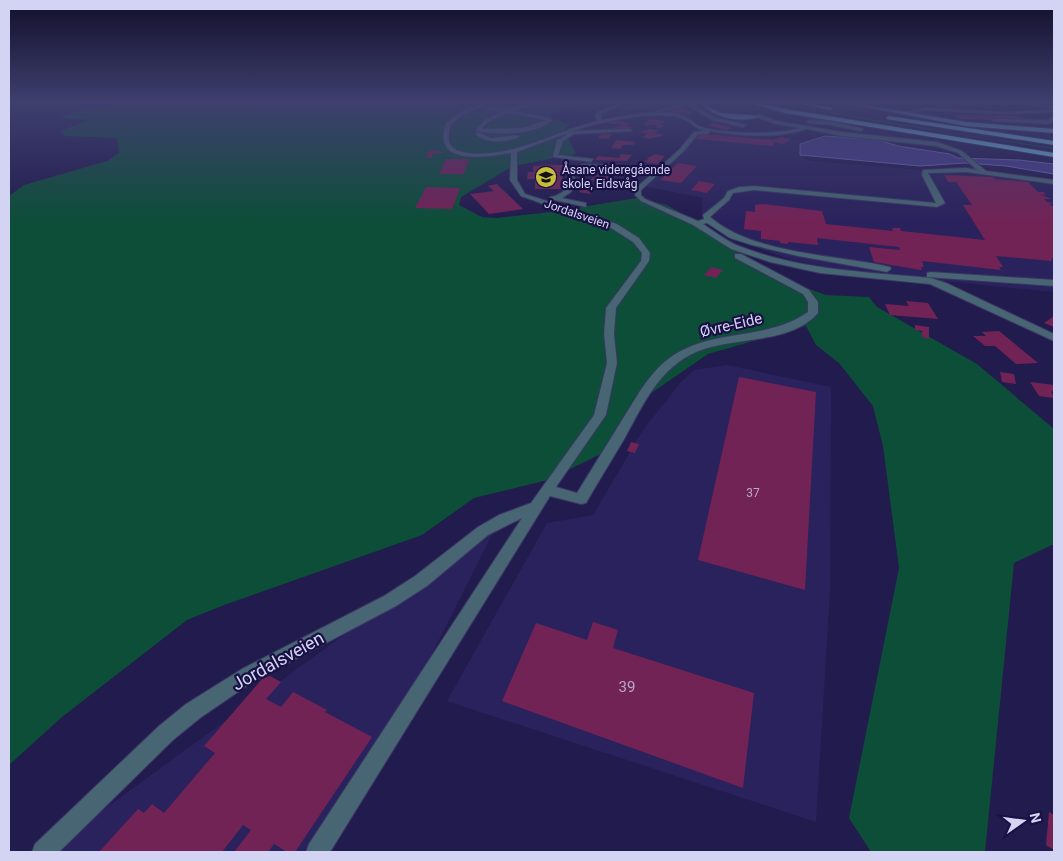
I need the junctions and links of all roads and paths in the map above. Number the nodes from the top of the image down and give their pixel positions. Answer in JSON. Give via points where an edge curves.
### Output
{"nodes":[{"id":1,"x":446,"y":142,"type":"edge"},
{"id":2,"x":534,"y":142,"type":"edge"},
{"id":3,"x":559,"y":142,"type":"edge"},
{"id":4,"x":688,"y":142,"type":"edge"},
{"id":5,"x":919,"y":142,"type":"edge"},
{"id":6,"x":975,"y":142,"type":"edge"},
{"id":7,"x":996,"y":142,"type":"edge"},
{"id":8,"x":1035,"y":142,"type":"edge"},
{"id":9,"x":1037,"y":142,"type":"edge"},
{"id":10,"x":1054,"y":145,"type":"edge"},
{"id":11,"x":514,"y":151,"type":"junction"},
{"id":12,"x":1054,"y":151,"type":"edge"},
{"id":13,"x":1054,"y":155,"type":"edge"},
{"id":14,"x":594,"y":161,"type":"dead end"},
{"id":15,"x":608,"y":168,"type":"dead end"},
{"id":16,"x":984,"y":172,"type":"junction"},
{"id":17,"x":1054,"y":182,"type":"edge"},
{"id":18,"x":518,"y":190,"type":"junction"},
{"id":19,"x":555,"y":198,"type":"junction"},
{"id":20,"x":583,"y":205,"type":"dead end"},
{"id":21,"x":708,"y":220,"type":"junction"},
{"id":22,"x":696,"y":223,"type":"junction"},
{"id":23,"x":722,"y":241,"type":"junction"},
{"id":24,"x":1054,"y":284,"type":"edge"},
{"id":25,"x":1054,"y":338,"type":"edge"},
{"id":26,"x":548,"y":490,"type":"junction"},
{"id":27,"x":538,"y":506,"type":"junction"},
{"id":28,"x":43,"y":852,"type":"edge"},
{"id":29,"x":317,"y":852,"type":"edge"}],
"edges":[{"from":1,"to":11,"type":"street","via":[[458,154]]},
{"from":2,"to":11,"type":"street"},
{"from":3,"to":14,"type":"street","via":[[555,156]]},
{"from":4,"to":22,"type":"street","name":"Øvre-Eide","via":[[638,189],[638,194],[643,200]]},
{"from":5,"to":16,"type":"street","via":[[955,150]]},
{"from":6,"to":13,"type":"highway"},
{"from":7,"to":12,"type":"highway"},
{"from":8,"to":10,"type":"highway"},
{"from":9,"to":10,"type":"highway"},
{"from":11,"to":18,"type":"street","via":[[512,171]]},
{"from":15,"to":19,"type":"street","via":[[574,168],[570,174],[573,183],[569,191]]},
{"from":16,"to":17,"type":"street"},
{"from":16,"to":21,"type":"street","via":[[925,171],[940,203],[937,205],[739,189],[730,192],[728,199],[706,217]]},
{"from":18,"to":19,"type":"street"},
{"from":18,"to":26,"type":"street","name":"Jordalsveien","via":[[523,195],[614,226],[636,240],[646,253],[645,261],[611,308],[612,363],[600,415]]},
{"from":19,"to":20,"type":"street"},
{"from":21,"to":22,"type":"street"},
{"from":21,"to":24,"type":"street","via":[[733,236],[798,254],[944,277]]},
{"from":22,"to":23,"type":"street","name":"Øvre-Eide"},
{"from":23,"to":25,"type":"street","name":"Øvre-Eide","via":[[756,255],[803,267],[942,285]]},
{"from":23,"to":26,"type":"street","name":"Øvre-Eide","via":[[733,252],[806,292],[813,302],[813,312],[801,321],[777,330],[702,346],[667,364],[646,390],[581,499]]},
{"from":26,"to":27,"type":"street","name":"Jordalsveien"},
{"from":27,"to":28,"type":"street","name":"Jordalsveien","via":[[504,519],[390,601],[248,675],[193,711]]},
{"from":27,"to":29,"type":"street","name":"Jordalsveien"}]}
